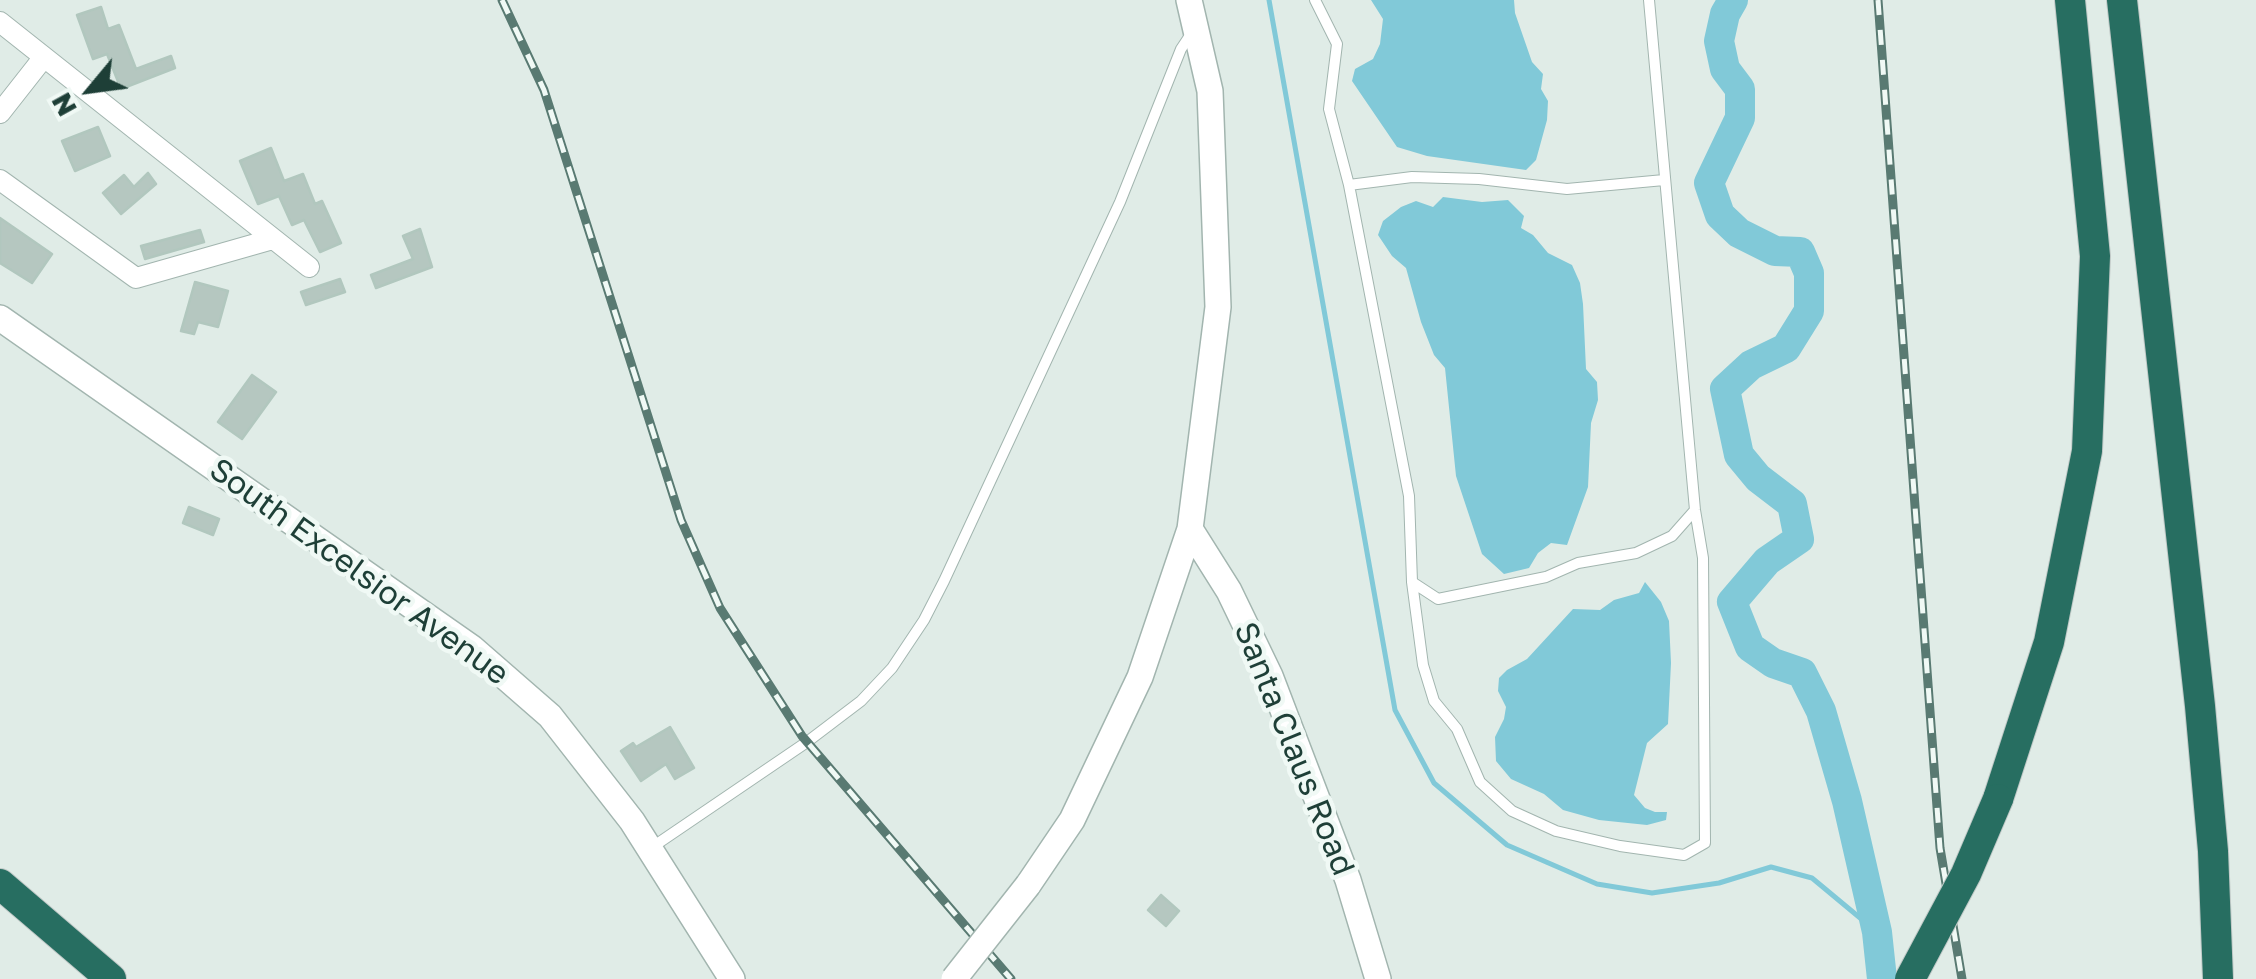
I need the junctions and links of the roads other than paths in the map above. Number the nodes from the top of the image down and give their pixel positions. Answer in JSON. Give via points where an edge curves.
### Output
{"nodes":[{"id":1,"x":1189,"y":0,"type":"edge"},
{"id":2,"x":1315,"y":0,"type":"edge"},
{"id":3,"x":1650,"y":0,"type":"edge"},
{"id":4,"x":2070,"y":0,"type":"edge"},
{"id":5,"x":2122,"y":0,"type":"edge"},
{"id":6,"x":0,"y":22,"type":"edge"},
{"id":7,"x":1196,"y":28,"type":"junction"},
{"id":8,"x":44,"y":57,"type":"junction"},
{"id":9,"x":0,"y":113,"type":"edge"},
{"id":10,"x":0,"y":180,"type":"edge"},
{"id":11,"x":1664,"y":180,"type":"junction"},
{"id":12,"x":1349,"y":185,"type":"junction"},
{"id":13,"x":273,"y":238,"type":"junction"},
{"id":14,"x":310,"y":267,"type":"dead end"},
{"id":15,"x":0,"y":318,"type":"edge"},
{"id":16,"x":1694,"y":510,"type":"junction"},
{"id":17,"x":1190,"y":529,"type":"junction"},
{"id":18,"x":1412,"y":582,"type":"junction"},
{"id":19,"x":650,"y":849,"type":"junction"},
{"id":20,"x":0,"y":884,"type":"edge"},
{"id":21,"x":111,"y":979,"type":"edge"},
{"id":22,"x":732,"y":979,"type":"edge"},
{"id":23,"x":954,"y":979,"type":"edge"},
{"id":24,"x":1378,"y":979,"type":"edge"},
{"id":25,"x":1910,"y":979,"type":"edge"},
{"id":26,"x":2218,"y":979,"type":"edge"}],
"edges":[{"from":1,"to":7,"type":"street"},
{"from":2,"to":12,"type":"lane","via":[[1337,44],[1329,110]]},
{"from":3,"to":11,"type":"lane"},
{"from":4,"to":25,"type":"highway","bridge":true,"via":[[2095,256],[2087,451],[2048,642],[1998,799]]},
{"from":5,"to":26,"type":"highway","via":[[2200,706]]},
{"from":6,"to":8,"type":"street"},
{"from":7,"to":17,"type":"street","via":[[1210,92],[1218,307]]},
{"from":7,"to":19,"type":"lane","via":[[1181,48],[1120,202],[924,620],[862,702]]},
{"from":8,"to":9,"type":"street"},
{"from":8,"to":13,"type":"street"},
{"from":10,"to":13,"type":"street","via":[[136,278]]},
{"from":11,"to":12,"type":"lane","via":[[1566,188],[1429,178]]},
{"from":11,"to":16,"type":"lane"},
{"from":12,"to":18,"type":"lane","via":[[1409,496]]},
{"from":13,"to":14,"type":"street"},
{"from":15,"to":19,"type":"street","name":"South Excelsior Avenue","via":[[472,648],[550,716]]},
{"from":16,"to":18,"type":"lane","via":[[1672,536],[1636,553],[1578,563],[1546,577],[1438,599]]},
{"from":16,"to":18,"type":"lane","via":[[1703,558],[1706,843],[1684,855],[1556,831],[1512,812],[1480,782],[1458,729],[1434,701]]},
{"from":17,"to":23,"type":"street","bridge":true,"via":[[1140,677],[1072,820]]},
{"from":17,"to":24,"type":"street","name":"Santa Claus Road","via":[[1270,676]]},
{"from":19,"to":22,"type":"street","name":"South Excelsior Avenue"},
{"from":20,"to":21,"type":"highway"}]}
